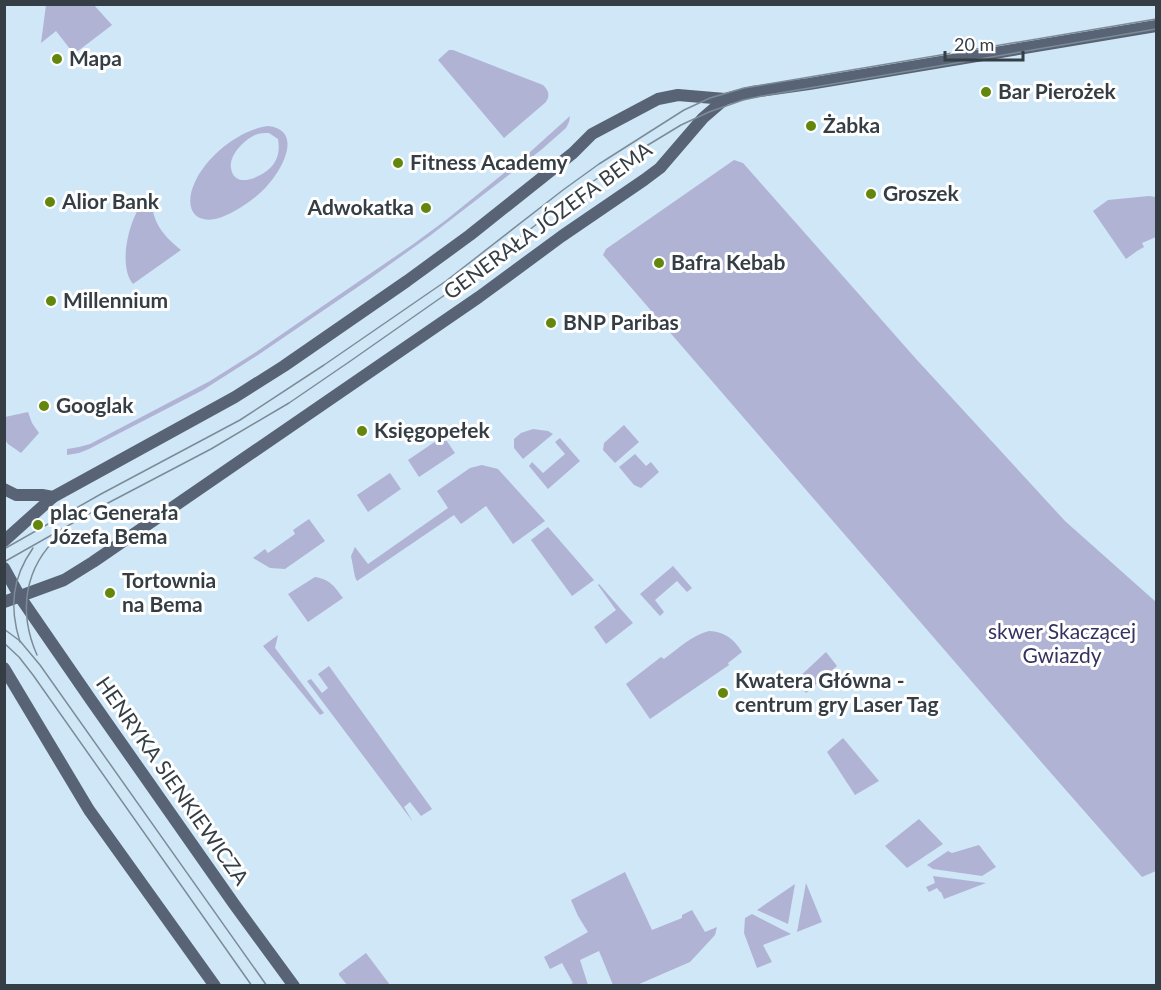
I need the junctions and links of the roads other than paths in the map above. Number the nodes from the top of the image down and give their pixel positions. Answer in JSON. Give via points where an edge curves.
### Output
{"nodes":[{"id":1,"x":1156,"y":26,"type":"edge"},
{"id":2,"x":725,"y":99,"type":"junction"},
{"id":3,"x":4,"y":489,"type":"edge"},
{"id":4,"x":53,"y":497,"type":"junction"},
{"id":5,"x":4,"y":541,"type":"edge"},
{"id":6,"x":4,"y":568,"type":"edge"},
{"id":7,"x":20,"y":597,"type":"junction"},
{"id":8,"x":4,"y":602,"type":"edge"},
{"id":9,"x":4,"y":668,"type":"edge"},
{"id":10,"x":215,"y":986,"type":"edge"},
{"id":11,"x":294,"y":986,"type":"edge"}],
"edges":[{"from":1,"to":2,"type":"street"},
{"from":2,"to":4,"type":"street","name":"GENERAŁA JÓZEFA BEMA","via":[[678,95],[658,99],[592,134],[470,235],[284,366]]},
{"from":2,"to":7,"type":"street","name":"GENERAŁA JÓZEFA BEMA","via":[[660,168],[479,297],[93,562],[64,580]]},
{"from":3,"to":4,"type":"street","via":[[16,495]]},
{"from":4,"to":5,"type":"street","name":"GENERAŁA JÓZEFA BEMA"},
{"from":6,"to":7,"type":"street","name":"HENRYKA SIENKIEWICZA"},
{"from":7,"to":8,"type":"street"},
{"from":7,"to":11,"type":"street","name":"HENRYKA SIENKIEWICZA"},
{"from":9,"to":10,"type":"street","via":[[89,810]]}]}
